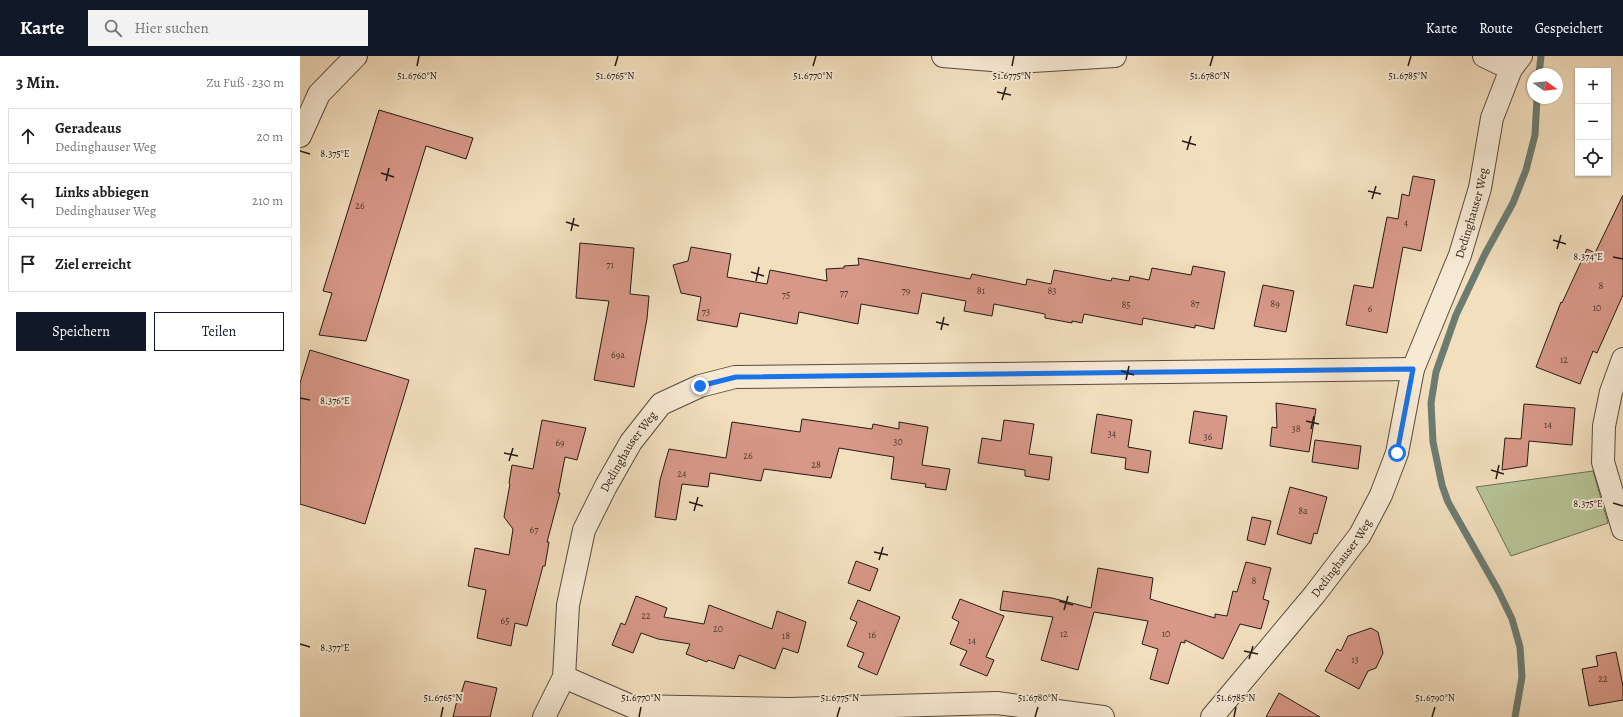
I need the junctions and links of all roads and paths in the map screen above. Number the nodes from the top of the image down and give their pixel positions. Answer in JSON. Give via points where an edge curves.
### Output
{"nodes":[{"id":1,"x":356,"y":56,"type":"edge"},
{"id":2,"x":943,"y":56,"type":"edge"},
{"id":3,"x":1115,"y":56,"type":"edge"},
{"id":4,"x":1484,"y":56,"type":"edge"},
{"id":5,"x":1016,"y":59,"type":"edge"},
{"id":6,"x":1516,"y":63,"type":"edge"},
{"id":7,"x":300,"y":136,"type":"edge"},
{"id":8,"x":1623,"y":359,"type":"edge"},
{"id":9,"x":1413,"y":369,"type":"junction"},
{"id":10,"x":1618,"y":493,"type":"edge"},
{"id":11,"x":1623,"y":529,"type":"edge"},
{"id":12,"x":564,"y":678,"type":"junction"},
{"id":13,"x":789,"y":713,"type":"edge"},
{"id":14,"x":544,"y":717,"type":"edge"},
{"id":15,"x":1104,"y":717,"type":"edge"},
{"id":16,"x":1212,"y":717,"type":"edge"}],
"edges":[{"from":1,"to":7,"type":"street","via":[[320,94]]},
{"from":2,"to":5,"type":"street"},
{"from":3,"to":5,"type":"street"},
{"from":4,"to":6,"type":"street"},
{"from":6,"to":9,"type":"street","name":"Dedinghauser Weg","via":[[1492,118],[1480,188],[1460,255]]},
{"from":8,"to":10,"type":"street","via":[[1611,392],[1604,426],[1603,462]]},
{"from":9,"to":12,"type":"street","name":"Dedinghauser Weg","via":[[736,377],[700,386],[661,404],[631,442],[584,530],[568,605]]},
{"from":9,"to":16,"type":"street","name":"Dedinghauser Weg","via":[[1397,453],[1381,495],[1360,535],[1315,594]]},
{"from":10,"to":11,"type":"street"},
{"from":12,"to":13,"type":"street","via":[[631,706]]},
{"from":12,"to":14,"type":"street","name":"Dedinghauser Weg"},
{"from":13,"to":15,"type":"street","via":[[997,703]]}]}
